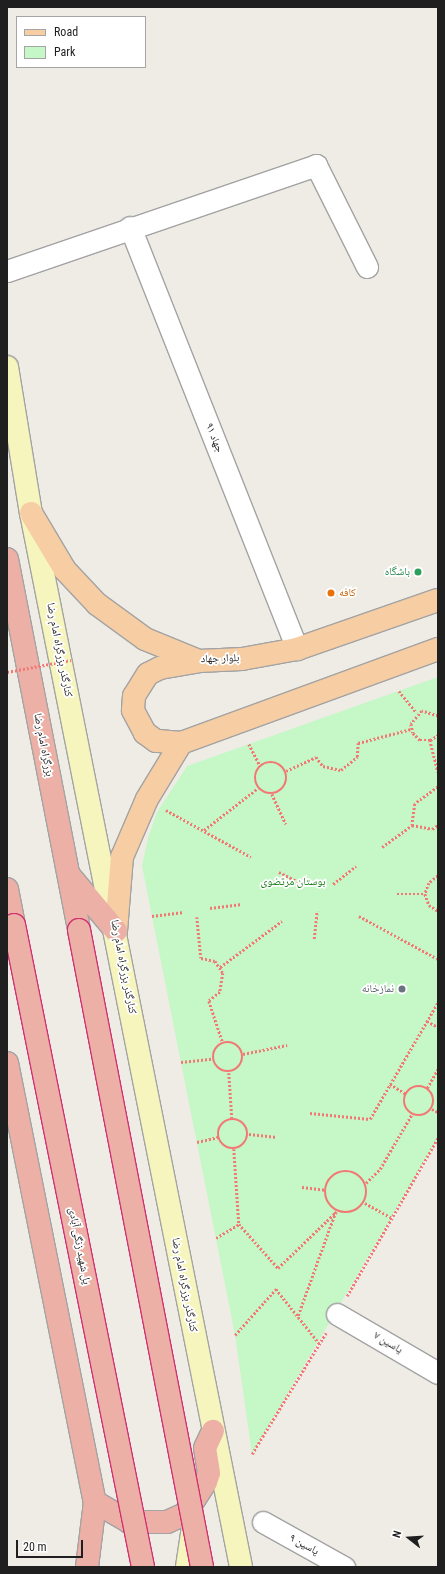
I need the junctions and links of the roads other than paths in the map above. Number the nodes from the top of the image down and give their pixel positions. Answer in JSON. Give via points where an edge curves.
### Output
{"nodes":[{"id":1,"x":130,"y":227,"type":"junction"},
{"id":2,"x":367,"y":267,"type":"dead end"},
{"id":3,"x":7,"y":271,"type":"edge"},
{"id":4,"x":7,"y":367,"type":"edge"},
{"id":5,"x":31,"y":513,"type":"junction"},
{"id":6,"x":7,"y":559,"type":"edge"},
{"id":7,"x":438,"y":600,"type":"edge"},
{"id":8,"x":297,"y":649,"type":"junction"},
{"id":9,"x":438,"y":649,"type":"edge"},
{"id":10,"x":199,"y":661,"type":"junction"},
{"id":11,"x":181,"y":743,"type":"junction"},
{"id":12,"x":68,"y":874,"type":"junction"},
{"id":13,"x":7,"y":889,"type":"edge"},
{"id":14,"x":116,"y":931,"type":"junction"},
{"id":15,"x":7,"y":1063,"type":"edge"},
{"id":16,"x":337,"y":1314,"type":"dead end"},
{"id":17,"x":438,"y":1373,"type":"edge"},
{"id":18,"x":213,"y":1431,"type":"junction"},
{"id":19,"x":199,"y":1498,"type":"junction"},
{"id":20,"x":94,"y":1502,"type":"junction"},
{"id":21,"x":263,"y":1522,"type":"dead end"},
{"id":22,"x":87,"y":1567,"type":"edge"},
{"id":23,"x":143,"y":1567,"type":"edge"},
{"id":24,"x":187,"y":1567,"type":"edge"},
{"id":25,"x":202,"y":1567,"type":"edge"},
{"id":26,"x":241,"y":1567,"type":"edge"},
{"id":27,"x":344,"y":1567,"type":"edge"}],
"edges":[{"from":1,"to":2,"type":"street","via":[[316,165]]},
{"from":1,"to":3,"type":"street"},
{"from":1,"to":8,"type":"street","name":"جهاد ۹۱"},
{"from":4,"to":5,"type":"main road","name":"کنارگذر بزرگراه امام رضا"},
{"from":5,"to":10,"type":"main road","name":"بلوار جهاد","via":[[65,570],[97,604],[145,640]]},
{"from":5,"to":14,"type":"main road","name":"کنارگذر بزرگراه امام رضا"},
{"from":6,"to":12,"type":"highway","name":"بزرگراه امام رضا"},
{"from":7,"to":8,"type":"main road","name":"بلوار جهاد"},
{"from":8,"to":10,"type":"main road","name":"بلوار جهاد"},
{"from":9,"to":11,"type":"main road"},
{"from":10,"to":11,"type":"main road","via":[[160,668],[148,674],[134,696],[133,710],[145,733],[156,741]]},
{"from":11,"to":14,"type":"main road","via":[[147,799],[122,857]]},
{"from":12,"to":14,"type":"highway"},
{"from":12,"to":25,"type":"highway","name":"بزرگراه امام رضا","bridge":true},
{"from":13,"to":23,"type":"highway","name":"پل شهید زنگی آبادی","bridge":true},
{"from":14,"to":18,"type":"main road","name":"کنارگذر بزرگراه امام رضا"},
{"from":15,"to":20,"type":"highway"},
{"from":16,"to":17,"type":"street","name":"یاسین ۷"},
{"from":18,"to":19,"type":"highway","via":[[205,1448],[209,1473]]},
{"from":18,"to":26,"type":"main road","name":"کنارگذر بزرگراه امام رضا"},
{"from":19,"to":20,"type":"highway","via":[[185,1514],[167,1522],[151,1524],[118,1518]]},
{"from":19,"to":24,"type":"main road"},
{"from":20,"to":22,"type":"highway"},
{"from":21,"to":27,"type":"street","name":"یاسین ۹"}]}
